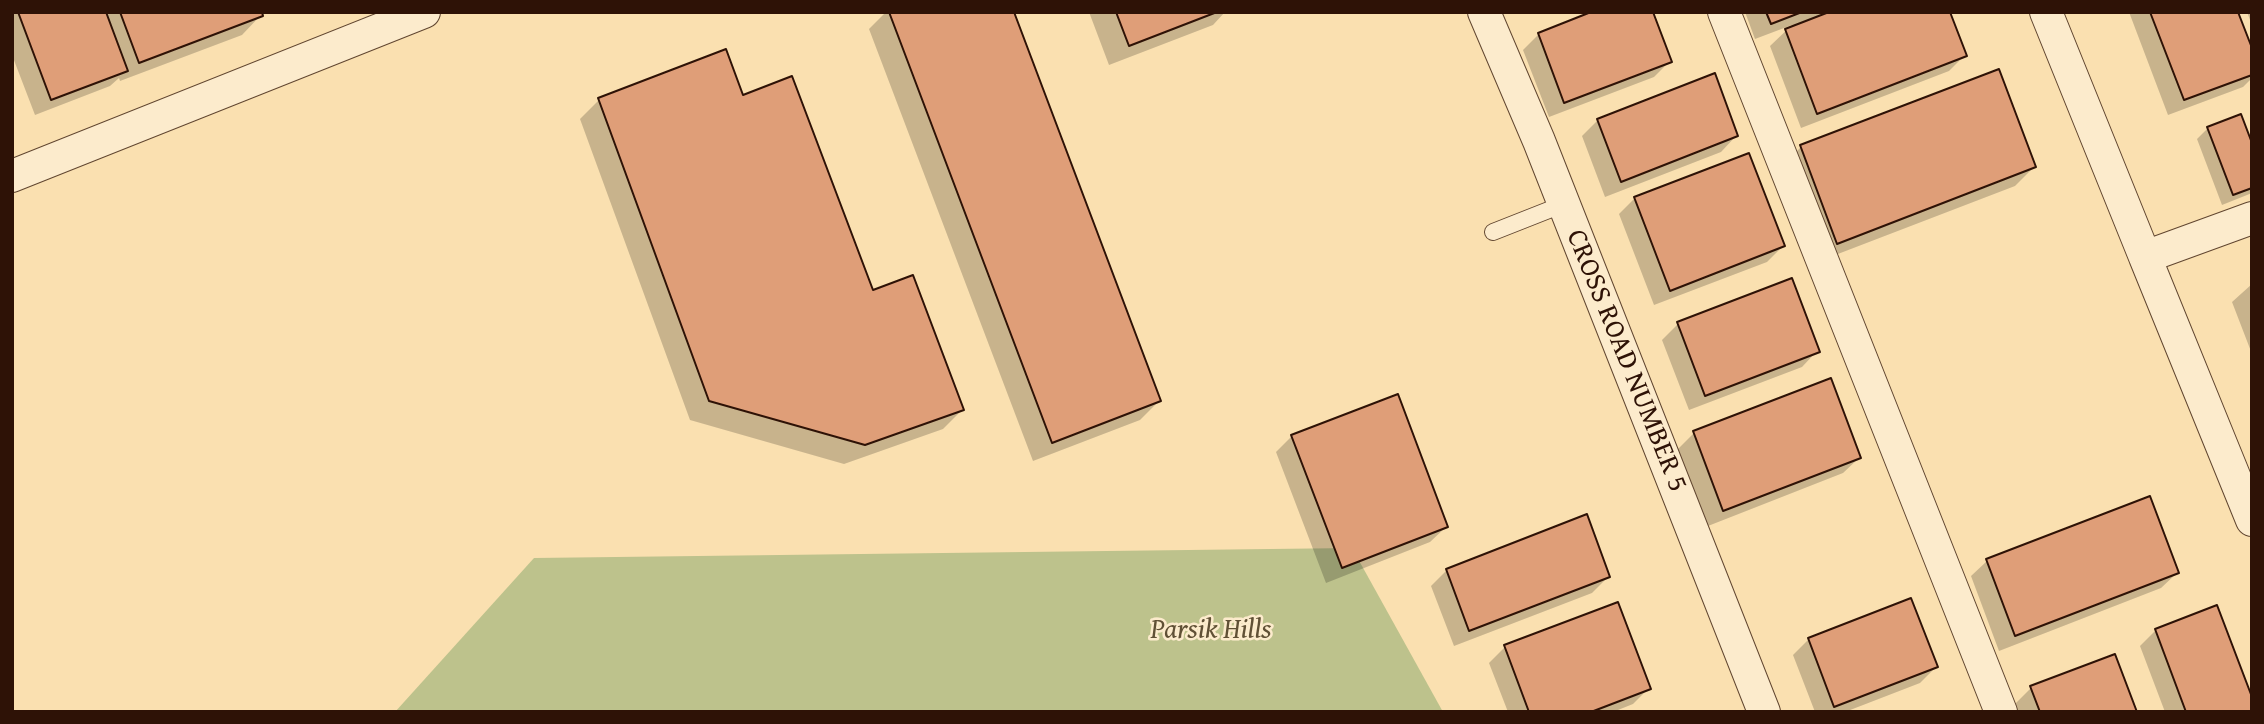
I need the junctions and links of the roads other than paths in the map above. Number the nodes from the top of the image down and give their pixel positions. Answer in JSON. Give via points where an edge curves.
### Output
{"nodes":[{"id":1,"x":424,"y":12,"type":"edge"},
{"id":2,"x":1483,"y":12,"type":"edge"},
{"id":3,"x":1724,"y":12,"type":"edge"},
{"id":4,"x":2046,"y":12,"type":"edge"},
{"id":5,"x":12,"y":176,"type":"edge"},
{"id":6,"x":1564,"y":204,"type":"junction"},
{"id":7,"x":2252,"y":218,"type":"edge"},
{"id":8,"x":1493,"y":233,"type":"dead end"},
{"id":9,"x":2145,"y":257,"type":"junction"},
{"id":10,"x":2252,"y":520,"type":"edge"},
{"id":11,"x":1764,"y":712,"type":"edge"},
{"id":12,"x":2001,"y":712,"type":"edge"}],
"edges":[{"from":1,"to":5,"type":"street"},
{"from":2,"to":6,"type":"street","name":"CROSS ROAD NUMBER 5"},
{"from":3,"to":12,"type":"street"},
{"from":4,"to":9,"type":"street"},
{"from":6,"to":8,"type":"lane"},
{"from":6,"to":11,"type":"street","name":"CROSS ROAD NUMBER 5"},
{"from":7,"to":9,"type":"street"},
{"from":9,"to":10,"type":"street"}]}
